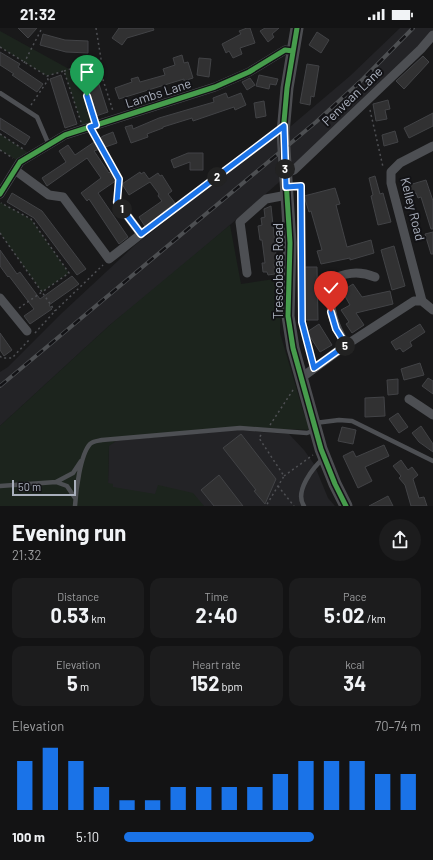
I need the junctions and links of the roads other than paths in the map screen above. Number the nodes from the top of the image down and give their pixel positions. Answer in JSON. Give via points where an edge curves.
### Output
{"nodes":[{"id":1,"x":297,"y":28,"type":"edge"},
{"id":2,"x":433,"y":35,"type":"edge"},
{"id":3,"x":293,"y":51,"type":"junction"},
{"id":4,"x":0,"y":93,"type":"edge"},
{"id":5,"x":49,"y":145,"type":"junction"},
{"id":6,"x":433,"y":146,"type":"edge"},
{"id":7,"x":18,"y":166,"type":"junction"},
{"id":8,"x":286,"y":174,"type":"junction"},
{"id":9,"x":0,"y":194,"type":"edge"},
{"id":10,"x":287,"y":195,"type":"junction"},
{"id":11,"x":117,"y":202,"type":"road end"},
{"id":12,"x":247,"y":273,"type":"dead end"},
{"id":13,"x":375,"y":277,"type":"dead end"},
{"id":14,"x":0,"y":298,"type":"edge"},
{"id":15,"x":422,"y":301,"type":"junction"},
{"id":16,"x":433,"y":310,"type":"edge"},
{"id":17,"x":27,"y":331,"type":"dead end"},
{"id":18,"x":346,"y":345,"type":"junction"},
{"id":19,"x":301,"y":378,"type":"junction"},
{"id":20,"x":408,"y":399,"type":"dead end"},
{"id":21,"x":433,"y":415,"type":"edge"},
{"id":22,"x":314,"y":427,"type":"junction"},
{"id":23,"x":322,"y":453,"type":"junction"},
{"id":24,"x":83,"y":458,"type":"junction"},
{"id":25,"x":433,"y":462,"type":"edge"},
{"id":26,"x":56,"y":482,"type":"junction"},
{"id":27,"x":0,"y":486,"type":"edge"},
{"id":28,"x":75,"y":498,"type":"junction"},
{"id":29,"x":75,"y":506,"type":"edge"},
{"id":30,"x":304,"y":506,"type":"edge"},
{"id":31,"x":345,"y":506,"type":"edge"}],
"edges":[{"from":1,"to":3,"type":"street","name":"Trescobeas Road"},
{"from":2,"to":8,"type":"street","name":"Penvean Lane","via":[[294,170]]},
{"from":3,"to":5,"type":"street","name":"Lambs Lane","via":[[285,50],[249,72],[215,87],[65,135]]},
{"from":3,"to":8,"type":"street","name":"Trescobeas Road","via":[[284,129]]},
{"from":4,"to":5,"type":"lane","via":[[38,117]]},
{"from":5,"to":7,"type":"street","name":"Lambs Lane"},
{"from":6,"to":15,"type":"street","name":"Kelley Road","via":[[400,162],[391,172],[391,183]]},
{"from":7,"to":9,"type":"street","name":"Lambs Lane"},
{"from":7,"to":11,"type":"street","via":[[49,195],[63,197],[109,259],[141,234]]},
{"from":8,"to":10,"type":"street","name":"Trescobeas Road"},
{"from":10,"to":12,"type":"street","via":[[266,199],[240,222]]},
{"from":10,"to":19,"type":"street","name":"Trescobeas Road","via":[[290,243],[288,316]]},
{"from":13,"to":18,"type":"street","via":[[364,272],[342,274],[328,281],[331,312],[336,329]]},
{"from":14,"to":17,"type":"street"},
{"from":15,"to":16,"type":"street"},
{"from":15,"to":18,"type":"street","via":[[414,301]]},
{"from":18,"to":19,"type":"street"},
{"from":19,"to":22,"type":"street","name":"Trescobeas Road"},
{"from":20,"to":21,"type":"street"},
{"from":22,"to":23,"type":"street","name":"Trescobeas Road"},
{"from":22,"to":24,"type":"lane","via":[[307,432],[240,428],[97,441],[90,444]]},
{"from":22,"to":25,"type":"lane","via":[[339,420],[352,421]]},
{"from":23,"to":30,"type":"lane","via":[[308,475],[303,489]]},
{"from":23,"to":31,"type":"street","name":"Trescobeas Road"},
{"from":24,"to":26,"type":"lane","via":[[73,473]]},
{"from":24,"to":28,"type":"lane"},
{"from":26,"to":27,"type":"lane"},
{"from":26,"to":28,"type":"lane","via":[[67,486]]},
{"from":28,"to":29,"type":"lane"}]}
